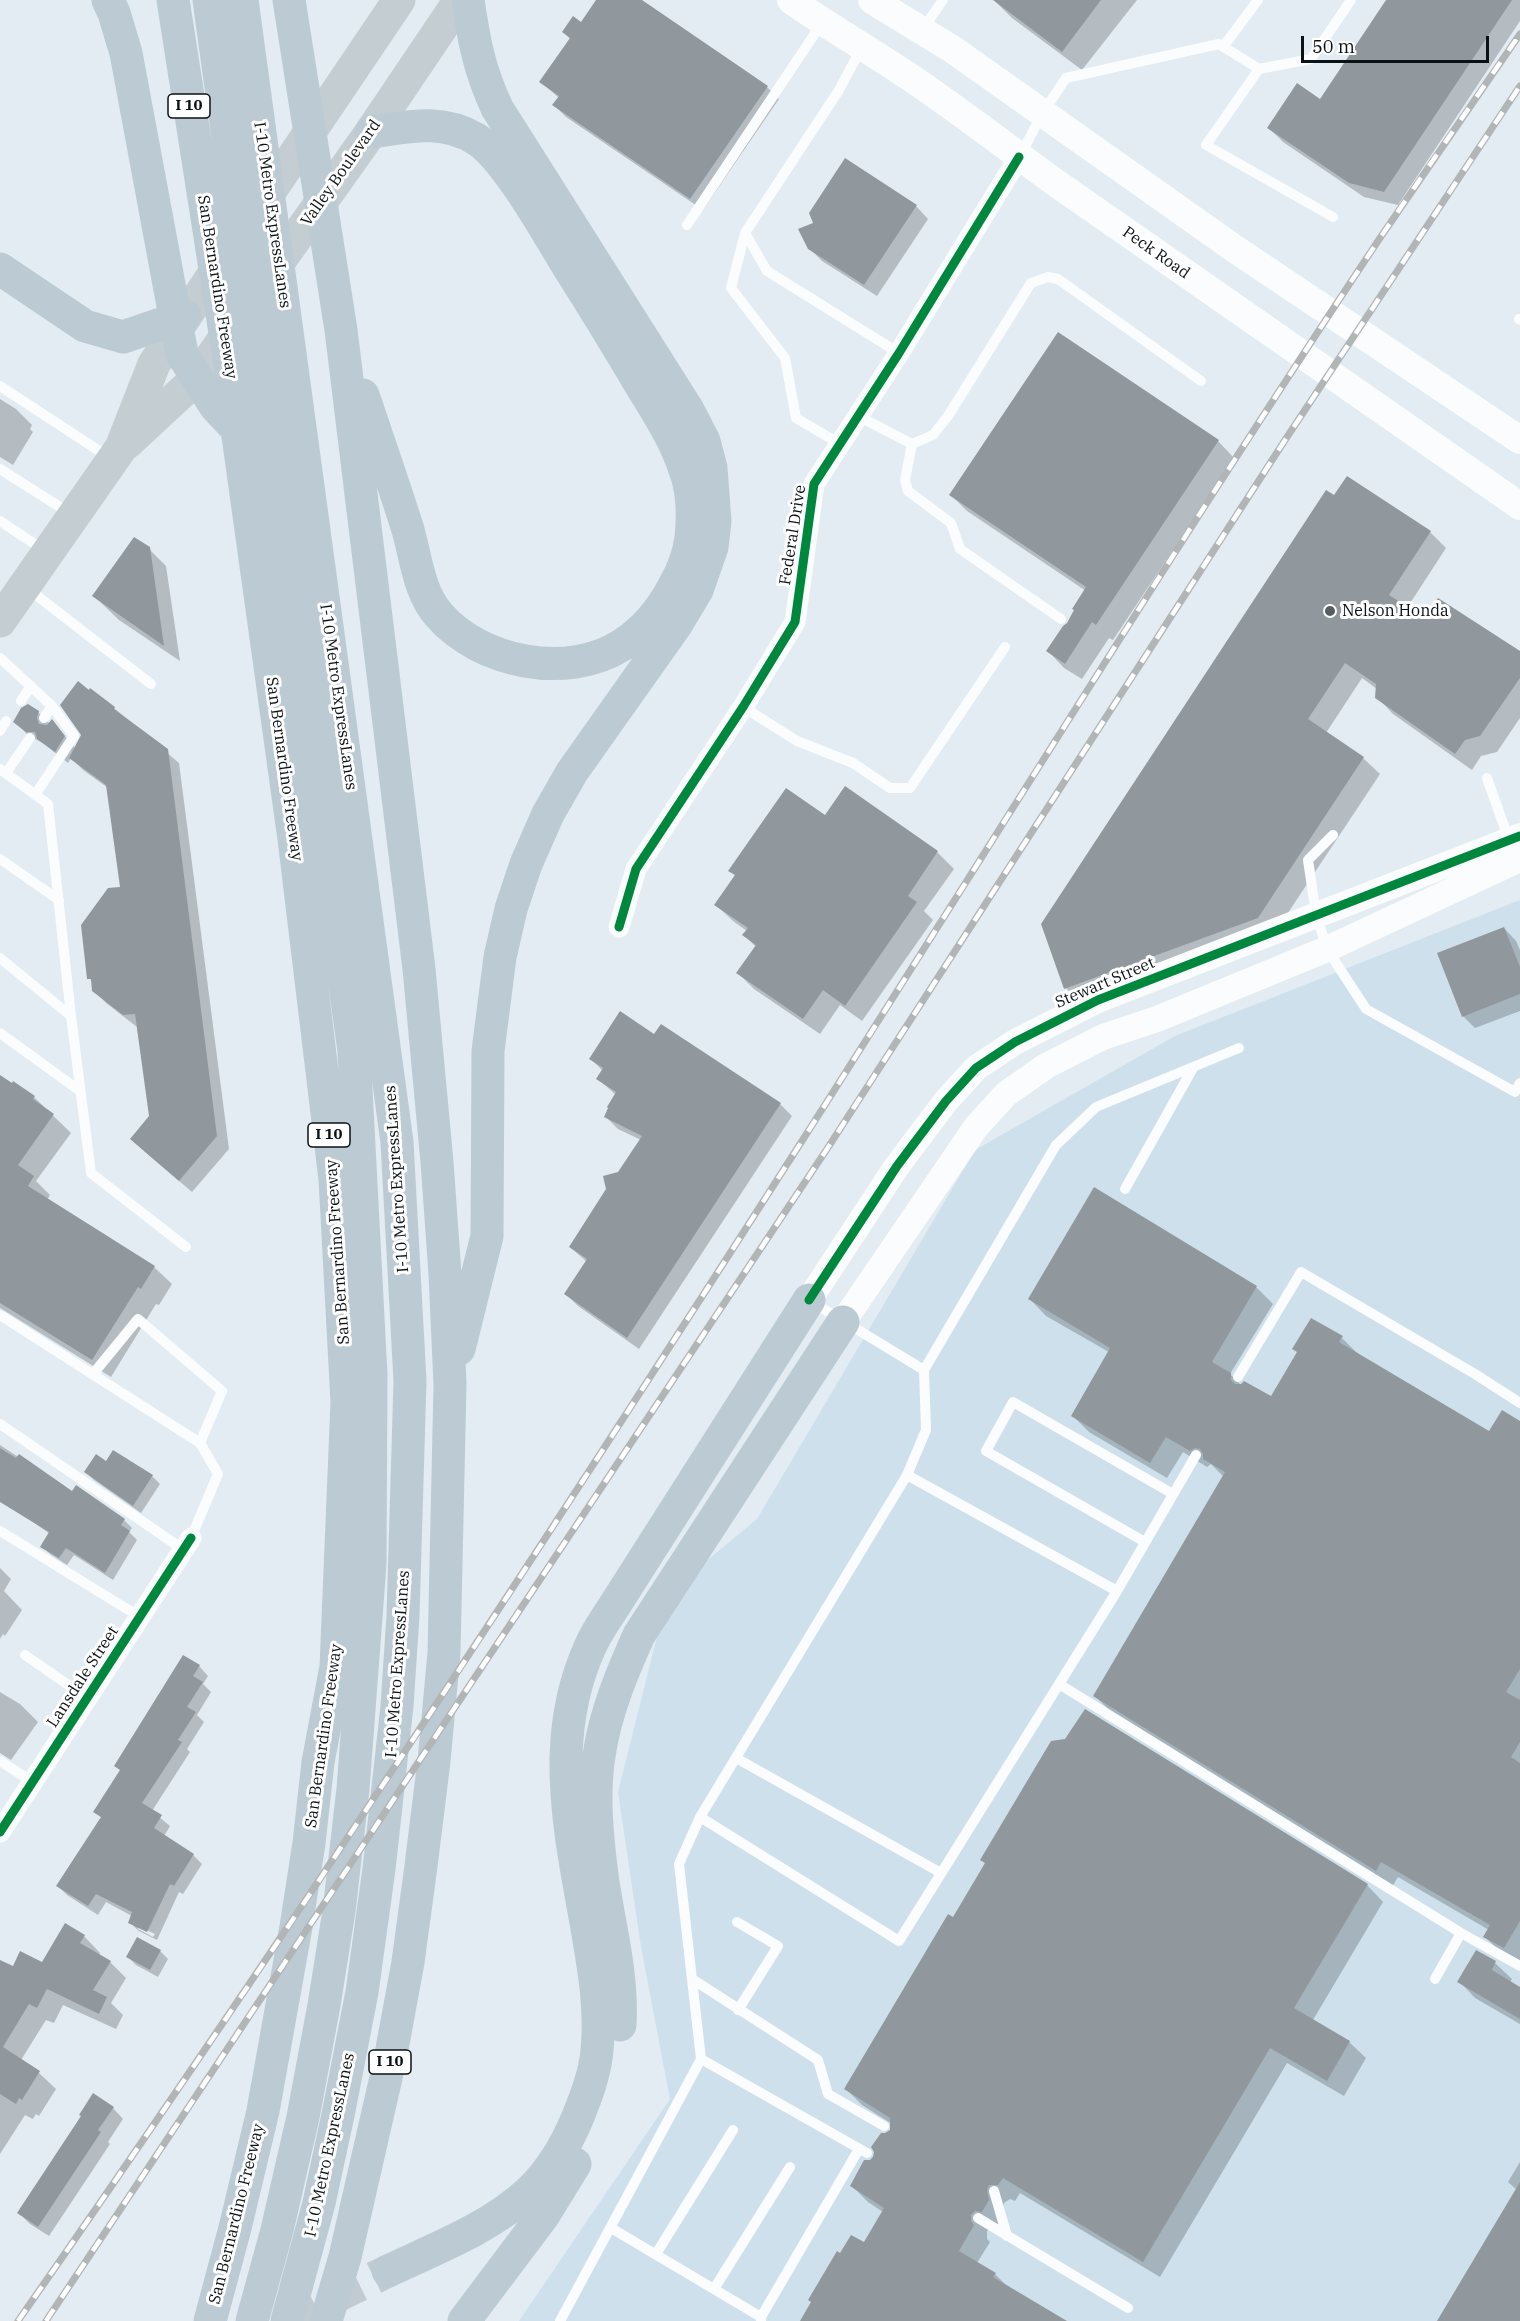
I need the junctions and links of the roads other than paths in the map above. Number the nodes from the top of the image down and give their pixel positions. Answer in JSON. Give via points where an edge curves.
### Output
{"nodes":[{"id":1,"x":108,"y":0,"type":"edge"},
{"id":2,"x":173,"y":0,"type":"edge"},
{"id":3,"x":209,"y":0,"type":"edge"},
{"id":4,"x":242,"y":0,"type":"edge"},
{"id":5,"x":289,"y":0,"type":"edge"},
{"id":6,"x":399,"y":0,"type":"edge"},
{"id":7,"x":460,"y":0,"type":"edge"},
{"id":8,"x":468,"y":0,"type":"edge"},
{"id":9,"x":791,"y":0,"type":"edge"},
{"id":10,"x":872,"y":0,"type":"edge"},
{"id":11,"x":943,"y":0,"type":"edge"},
{"id":12,"x":1257,"y":0,"type":"edge"},
{"id":13,"x":1351,"y":0,"type":"edge"},
{"id":14,"x":822,"y":22,"type":"junction"},
{"id":15,"x":922,"y":30,"type":"junction"},
{"id":16,"x":862,"y":47,"type":"junction"},
{"id":17,"x":1224,"y":47,"type":"junction"},
{"id":18,"x":1259,"y":69,"type":"junction"},
{"id":19,"x":1042,"y":114,"type":"junction"},
{"id":20,"x":371,"y":132,"type":"junction"},
{"id":21,"x":1019,"y":157,"type":"junction"},
{"id":22,"x":1333,"y":217,"type":"dead end"},
{"id":23,"x":687,"y":225,"type":"dead end"},
{"id":24,"x":745,"y":233,"type":"junction"},
{"id":25,"x":0,"y":269,"type":"edge"},
{"id":26,"x":185,"y":316,"type":"junction"},
{"id":27,"x":341,"y":330,"type":"junction"},
{"id":28,"x":899,"y":353,"type":"junction"},
{"id":29,"x":1201,"y":381,"type":"dead end"},
{"id":30,"x":0,"y":386,"type":"edge"},
{"id":31,"x":228,"y":407,"type":"junction"},
{"id":32,"x":858,"y":416,"type":"junction"},
{"id":33,"x":1520,"y":440,"type":"edge"},
{"id":34,"x":840,"y":444,"type":"junction"},
{"id":35,"x":912,"y":444,"type":"junction"},
{"id":36,"x":117,"y":454,"type":"junction"},
{"id":37,"x":0,"y":469,"type":"edge"},
{"id":38,"x":1520,"y":506,"type":"edge"},
{"id":39,"x":74,"y":516,"type":"junction"},
{"id":40,"x":0,"y":521,"type":"edge"},
{"id":41,"x":48,"y":553,"type":"junction"},
{"id":42,"x":13,"y":598,"type":"edge"},
{"id":43,"x":1061,"y":619,"type":"dead end"},
{"id":44,"x":1005,"y":647,"type":"dead end"},
{"id":45,"x":0,"y":658,"type":"edge"},
{"id":46,"x":152,"y":684,"type":"dead end"},
{"id":47,"x":31,"y":686,"type":"junction"},
{"id":48,"x":21,"y":701,"type":"dead end"},
{"id":49,"x":52,"y":706,"type":"junction"},
{"id":50,"x":743,"y":707,"type":"junction"},
{"id":51,"x":44,"y":718,"type":"dead end"},
{"id":52,"x":30,"y":738,"type":"dead end"},
{"id":53,"x":3,"y":771,"type":"edge"},
{"id":54,"x":1487,"y":778,"type":"dead end"},
{"id":55,"x":36,"y":795,"type":"junction"},
{"id":56,"x":1333,"y":835,"type":"dead end"},
{"id":57,"x":1516,"y":849,"type":"edge"},
{"id":58,"x":0,"y":859,"type":"edge"},
{"id":59,"x":59,"y":900,"type":"junction"},
{"id":60,"x":1316,"y":914,"type":"junction"},
{"id":61,"x":619,"y":927,"type":"dead end"},
{"id":62,"x":1327,"y":949,"type":"junction"},
{"id":63,"x":0,"y":958,"type":"edge"},
{"id":64,"x":71,"y":1016,"type":"junction"},
{"id":65,"x":0,"y":1033,"type":"edge"},
{"id":66,"x":1239,"y":1048,"type":"dead end"},
{"id":67,"x":1193,"y":1068,"type":"junction"},
{"id":68,"x":80,"y":1090,"type":"junction"},
{"id":69,"x":1518,"y":1090,"type":"edge"},
{"id":70,"x":1125,"y":1189,"type":"dead end"},
{"id":71,"x":186,"y":1247,"type":"dead end"},
{"id":72,"x":809,"y":1300,"type":"junction"},
{"id":73,"x":0,"y":1315,"type":"edge"},
{"id":74,"x":843,"y":1322,"type":"junction"},
{"id":75,"x":924,"y":1370,"type":"junction"},
{"id":76,"x":93,"y":1374,"type":"junction"},
{"id":77,"x":1238,"y":1377,"type":"dead end"},
{"id":78,"x":450,"y":1385,"type":"junction"},
{"id":79,"x":1520,"y":1403,"type":"edge"},
{"id":80,"x":0,"y":1424,"type":"edge"},
{"id":81,"x":200,"y":1443,"type":"junction"},
{"id":82,"x":1197,"y":1455,"type":"dead end"},
{"id":83,"x":907,"y":1475,"type":"junction"},
{"id":84,"x":1173,"y":1494,"type":"junction"},
{"id":85,"x":0,"y":1531,"type":"edge"},
{"id":86,"x":1145,"y":1542,"type":"junction"},
{"id":87,"x":188,"y":1544,"type":"junction"},
{"id":88,"x":1117,"y":1591,"type":"junction"},
{"id":89,"x":140,"y":1617,"type":"junction"},
{"id":90,"x":25,"y":1655,"type":"dead end"},
{"id":91,"x":1059,"y":1684,"type":"junction"},
{"id":92,"x":87,"y":1698,"type":"junction"},
{"id":93,"x":736,"y":1758,"type":"junction"},
{"id":94,"x":0,"y":1761,"type":"edge"},
{"id":95,"x":33,"y":1782,"type":"junction"},
{"id":96,"x":700,"y":1817,"type":"junction"},
{"id":97,"x":0,"y":1832,"type":"edge"},
{"id":98,"x":941,"y":1873,"type":"junction"},
{"id":99,"x":737,"y":1922,"type":"dead end"},
{"id":100,"x":1461,"y":1933,"type":"junction"},
{"id":101,"x":1520,"y":1966,"type":"edge"},
{"id":102,"x":692,"y":1979,"type":"junction"},
{"id":103,"x":1435,"y":1979,"type":"dead end"},
{"id":104,"x":738,"y":2010,"type":"junction"},
{"id":105,"x":701,"y":2059,"type":"junction"},
{"id":106,"x":884,"y":2126,"type":"dead end"},
{"id":107,"x":733,"y":2130,"type":"dead end"},
{"id":108,"x":790,"y":2167,"type":"dead end"},
{"id":109,"x":994,"y":2191,"type":"dead end"},
{"id":110,"x":978,"y":2218,"type":"dead end"},
{"id":111,"x":611,"y":2228,"type":"junction"},
{"id":112,"x":1007,"y":2236,"type":"junction"},
{"id":113,"x":656,"y":2254,"type":"junction"},
{"id":114,"x":388,"y":2271,"type":"tunnel mouth"},
{"id":115,"x":714,"y":2289,"type":"junction"},
{"id":116,"x":1128,"y":2308,"type":"dead end"},
{"id":117,"x":761,"y":2319,"type":"edge"},
{"id":118,"x":210,"y":2321,"type":"edge"},
{"id":119,"x":252,"y":2321,"type":"edge"},
{"id":120,"x":287,"y":2321,"type":"edge"},
{"id":121,"x":326,"y":2321,"type":"edge"},
{"id":122,"x":464,"y":2321,"type":"edge"},
{"id":123,"x":560,"y":2321,"type":"edge"}],
"edges":[{"from":1,"to":31,"type":"highway","via":[[126,53],[182,354]]},
{"from":2,"to":31,"type":"highway","name":"San Bernardino Freeway","number":"I 10","via":[[205,213]]},
{"from":3,"to":119,"type":"highway","name":"I-10 Metro ExpressLanes","via":[[354,1051],[371,1374],[370,1564],[353,1789],[339,1911],[295,2151]]},
{"from":4,"to":120,"type":"highway","name":"I-10 Metro ExpressLanes","via":[[397,1142],[410,1382],[403,1616],[380,1869],[338,2115]]},
{"from":5,"to":27,"type":"highway","number":"I 10"},
{"from":6,"to":26,"type":"main road","name":"Valley Boulevard"},
{"from":7,"to":20,"type":"main road","name":"Valley Boulevard"},
{"from":8,"to":78,"type":"highway","via":[[480,66],[497,108],[704,441],[713,476],[715,521],[712,547],[697,590],[572,772],[548,814],[511,909],[500,957],[488,1052],[487,1236]]},
{"from":9,"to":14,"type":"main road","name":"Peck Road"},
{"from":10,"to":15,"type":"main road"},
{"from":11,"to":15,"type":"lane"},
{"from":12,"to":17,"type":"lane"},
{"from":13,"to":18,"type":"lane","via":[[1311,59]]},
{"from":14,"to":16,"type":"main road","name":"Peck Road"},
{"from":14,"to":23,"type":"lane"},
{"from":15,"to":19,"type":"main road"},
{"from":16,"to":21,"type":"main road","name":"Peck Road"},
{"from":16,"to":24,"type":"lane","via":[[839,90]]},
{"from":17,"to":18,"type":"lane"},
{"from":17,"to":19,"type":"lane","via":[[1219,44],[1066,78]]},
{"from":18,"to":22,"type":"lane","via":[[1206,145]]},
{"from":19,"to":21,"type":"lane"},
{"from":19,"to":33,"type":"main road"},
{"from":20,"to":27,"type":"highway","via":[[448,126],[478,140],[526,199],[614,340],[674,440],[687,474],[691,540],[679,577],[662,607],[621,646],[589,659],[553,665],[518,661],[477,646],[456,631],[438,615],[425,592]]},
{"from":20,"to":36,"type":"main road","name":"Valley Boulevard","via":[[196,379]]},
{"from":21,"to":28,"type":"street","name":"Federal Drive"},
{"from":21,"to":38,"type":"main road","name":"Peck Road"},
{"from":24,"to":28,"type":"lane","via":[[767,271]]},
{"from":24,"to":34,"type":"lane","via":[[731,288],[785,358],[796,418]]},
{"from":25,"to":26,"type":"highway","via":[[85,326],[123,338]]},
{"from":26,"to":36,"type":"main road","name":"Valley Boulevard","via":[[154,364]]},
{"from":27,"to":78,"type":"highway","number":"I 10","via":[[419,969],[446,1274]]},
{"from":28,"to":32,"type":"street","name":"Federal Drive"},
{"from":29,"to":35,"type":"lane","via":[[1058,279],[1048,277],[1032,283],[933,435]]},
{"from":30,"to":36,"type":"lane"},
{"from":31,"to":118,"type":"highway","name":"San Bernardino Freeway","number":"I 10","via":[[292,827],[334,1179],[347,1402],[336,1666],[280,2019],[236,2228]]},
{"from":32,"to":34,"type":"street","name":"Federal Drive"},
{"from":32,"to":35,"type":"lane"},
{"from":34,"to":50,"type":"street","name":"Federal Drive","via":[[814,484],[795,622]]},
{"from":35,"to":43,"type":"lane","via":[[905,480],[908,491],[951,523],[960,549]]},
{"from":36,"to":39,"type":"main road","name":"Valley Boulevard"},
{"from":37,"to":39,"type":"lane"},
{"from":39,"to":41,"type":"main road","name":"Valley Boulevard"},
{"from":40,"to":41,"type":"lane"},
{"from":41,"to":42,"type":"main road","name":"Valley Boulevard"},
{"from":42,"to":46,"type":"lane"},
{"from":44,"to":50,"type":"lane","via":[[910,788],[890,788],[853,763],[797,741]]},
{"from":45,"to":47,"type":"lane"},
{"from":47,"to":48,"type":"lane"},
{"from":47,"to":49,"type":"lane"},
{"from":49,"to":51,"type":"lane"},
{"from":49,"to":55,"type":"lane","via":[[74,736]]},
{"from":50,"to":61,"type":"street","name":"Federal Drive","via":[[636,869]]},
{"from":52,"to":53,"type":"lane"},
{"from":53,"to":55,"type":"lane"},
{"from":54,"to":57,"type":"lane"},
{"from":55,"to":59,"type":"lane","via":[[48,804]]},
{"from":56,"to":60,"type":"lane","via":[[1308,860]]},
{"from":57,"to":60,"type":"street","name":"Stewart Street"},
{"from":57,"to":62,"type":"street"},
{"from":58,"to":59,"type":"lane"},
{"from":59,"to":64,"type":"lane"},
{"from":60,"to":62,"type":"lane"},
{"from":60,"to":72,"type":"street","name":"Stewart Street","via":[[1098,1000],[1025,1037],[976,1068],[897,1166]]},
{"from":62,"to":69,"type":"lane","via":[[1366,1009]]},
{"from":62,"to":74,"type":"street","via":[[1103,1037],[1046,1066],[1006,1094],[976,1127]]},
{"from":63,"to":64,"type":"lane"},
{"from":64,"to":68,"type":"lane"},
{"from":65,"to":68,"type":"lane"},
{"from":66,"to":67,"type":"lane"},
{"from":67,"to":70,"type":"lane"},
{"from":67,"to":75,"type":"lane","via":[[1096,1107],[1056,1145]]},
{"from":68,"to":71,"type":"lane","via":[[91,1173]]},
{"from":72,"to":74,"type":"lane"},
{"from":72,"to":114,"type":"highway","via":[[613,1608],[590,1646],[576,1683],[566,1756],[567,1798],[599,2013],[597,2052],[589,2088],[573,2129],[555,2161],[531,2190],[501,2214],[465,2236]]},
{"from":73,"to":76,"type":"lane"},
{"from":74,"to":75,"type":"lane"},
{"from":74,"to":122,"type":"highway","via":[[639,1635],[618,1682],[598,1756],[596,1791],[602,1875],[618,1969],[620,2025],[612,2080],[601,2114],[573,2168],[543,2216]]},
{"from":75,"to":83,"type":"lane","via":[[926,1430]]},
{"from":76,"to":81,"type":"lane"},
{"from":76,"to":81,"type":"lane","via":[[138,1318],[222,1391]]},
{"from":77,"to":79,"type":"lane","via":[[1301,1272]]},
{"from":78,"to":121,"type":"highway","number":"I 10","via":[[444,1653],[421,1866],[386,2082]]},
{"from":80,"to":87,"type":"lane"},
{"from":81,"to":87,"type":"lane","via":[[218,1474]]},
{"from":82,"to":84,"type":"lane"},
{"from":83,"to":88,"type":"lane"},
{"from":83,"to":93,"type":"lane"},
{"from":84,"to":86,"type":"lane"},
{"from":84,"to":86,"type":"lane","via":[[1014,1402],[997,1431],[986,1451]]},
{"from":85,"to":89,"type":"lane"},
{"from":86,"to":88,"type":"lane"},
{"from":87,"to":89,"type":"street","name":"Lansdale Street"},
{"from":88,"to":91,"type":"lane"},
{"from":89,"to":92,"type":"street","name":"Lansdale Street"},
{"from":90,"to":92,"type":"lane"},
{"from":91,"to":98,"type":"lane"},
{"from":91,"to":100,"type":"lane"},
{"from":92,"to":95,"type":"street","name":"Lansdale Street"},
{"from":93,"to":96,"type":"lane"},
{"from":93,"to":98,"type":"lane"},
{"from":94,"to":95,"type":"lane"},
{"from":95,"to":97,"type":"street","name":"Lansdale Street"},
{"from":96,"to":98,"type":"lane","via":[[898,1941]]},
{"from":96,"to":102,"type":"lane","via":[[679,1864]]},
{"from":99,"to":104,"type":"lane","via":[[778,1946]]},
{"from":100,"to":101,"type":"lane"},
{"from":100,"to":103,"type":"lane"},
{"from":102,"to":104,"type":"lane"},
{"from":102,"to":105,"type":"lane"},
{"from":104,"to":106,"type":"lane","via":[[818,2060],[828,2094]]},
{"from":105,"to":111,"type":"lane"},
{"from":105,"to":117,"type":"lane","via":[[863,2151]]},
{"from":107,"to":113,"type":"lane"},
{"from":108,"to":115,"type":"lane"},
{"from":109,"to":112,"type":"lane"},
{"from":110,"to":112,"type":"lane"},
{"from":111,"to":113,"type":"lane"},
{"from":111,"to":123,"type":"lane"},
{"from":112,"to":116,"type":"lane"},
{"from":113,"to":115,"type":"lane"},
{"from":115,"to":117,"type":"lane"}]}
